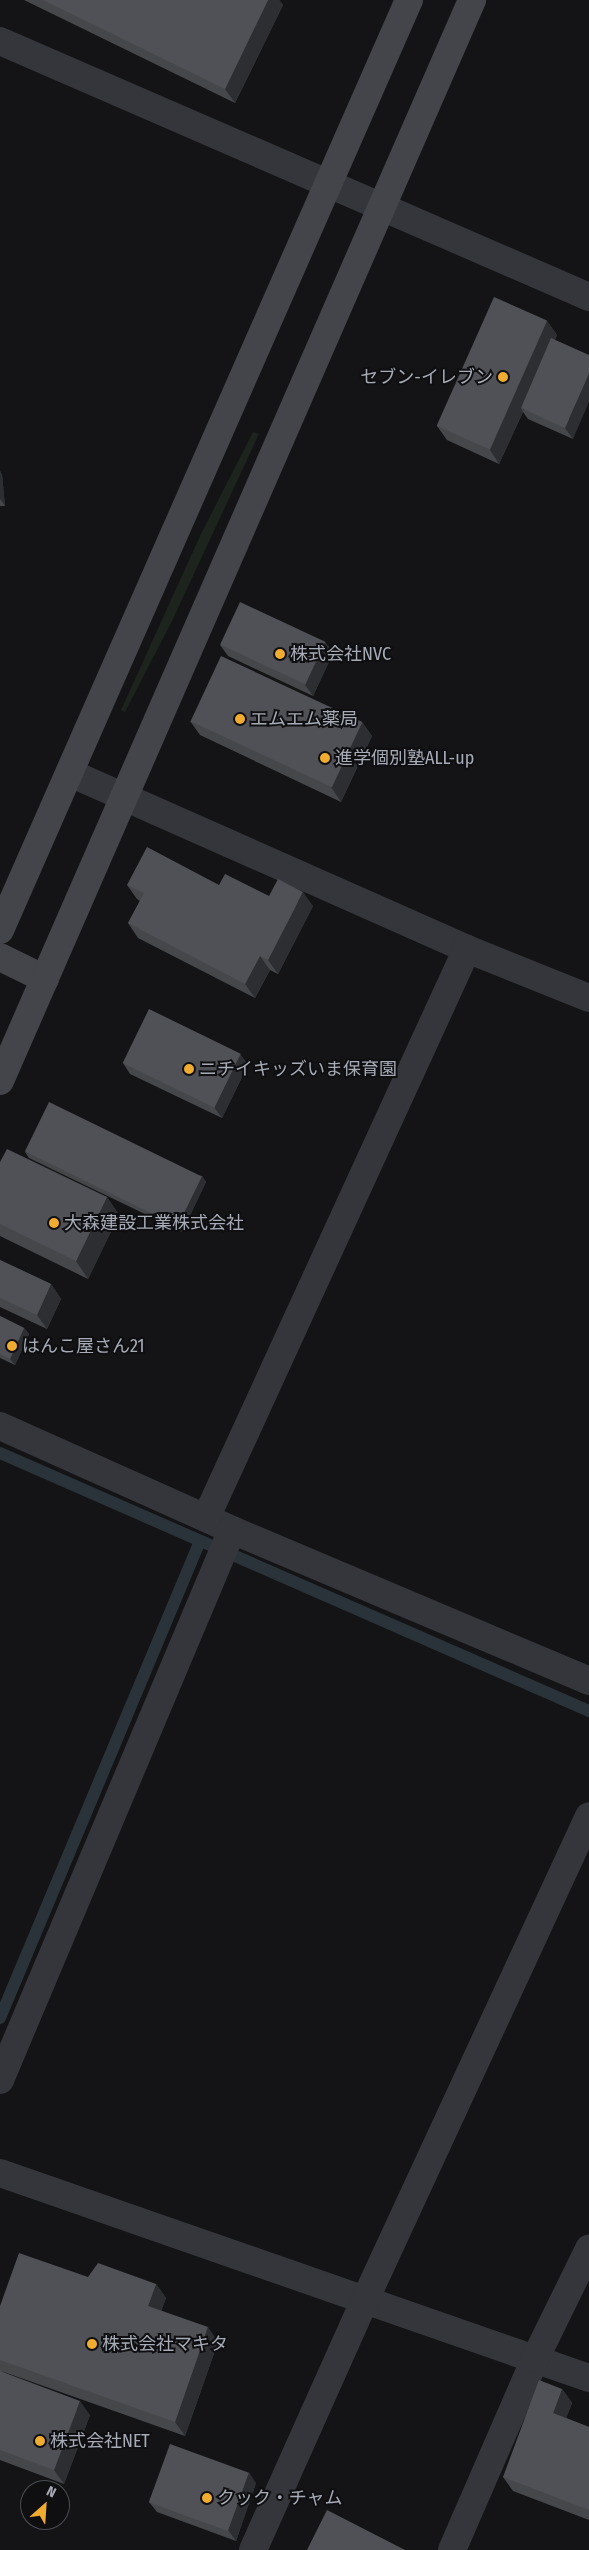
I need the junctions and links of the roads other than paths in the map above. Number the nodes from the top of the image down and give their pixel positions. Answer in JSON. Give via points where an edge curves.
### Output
{"nodes":[{"id":1,"x":409,"y":0,"type":"edge"},
{"id":2,"x":472,"y":0,"type":"edge"},
{"id":3,"x":0,"y":41,"type":"edge"},
{"id":4,"x":329,"y":183,"type":"junction"},
{"id":5,"x":382,"y":205,"type":"junction"},
{"id":6,"x":589,"y":297,"type":"edge"},
{"id":7,"x":70,"y":773,"type":"junction"},
{"id":8,"x":125,"y":798,"type":"junction"},
{"id":9,"x":0,"y":930,"type":"edge"},
{"id":10,"x":467,"y":949,"type":"junction"},
{"id":11,"x":0,"y":957,"type":"edge"},
{"id":12,"x":45,"y":979,"type":"junction"},
{"id":13,"x":589,"y":997,"type":"edge"},
{"id":14,"x":0,"y":1081,"type":"edge"},
{"id":15,"x":0,"y":1426,"type":"edge"},
{"id":16,"x":206,"y":1518,"type":"junction"},
{"id":17,"x":226,"y":1544,"type":"junction"},
{"id":18,"x":589,"y":1681,"type":"edge"},
{"id":19,"x":589,"y":1816,"type":"edge"},
{"id":20,"x":580,"y":1857,"type":"edge"},
{"id":21,"x":0,"y":2080,"type":"edge"},
{"id":22,"x":0,"y":2173,"type":"edge"},
{"id":23,"x":589,"y":2249,"type":"edge"},
{"id":24,"x":365,"y":2300,"type":"junction"},
{"id":25,"x":536,"y":2359,"type":"junction"},
{"id":26,"x":589,"y":2378,"type":"edge"},
{"id":27,"x":253,"y":2550,"type":"edge"},
{"id":28,"x":452,"y":2550,"type":"edge"}],
"edges":[{"from":1,"to":4,"type":"street"},
{"from":2,"to":5,"type":"street"},
{"from":3,"to":4,"type":"street"},
{"from":4,"to":5,"type":"street"},
{"from":4,"to":7,"type":"street"},
{"from":5,"to":6,"type":"street"},
{"from":5,"to":8,"type":"street"},
{"from":7,"to":8,"type":"street"},
{"from":7,"to":9,"type":"street"},
{"from":8,"to":10,"type":"street"},
{"from":8,"to":12,"type":"street"},
{"from":10,"to":13,"type":"street"},
{"from":10,"to":16,"type":"street"},
{"from":11,"to":12,"type":"street"},
{"from":12,"to":14,"type":"street"},
{"from":15,"to":16,"type":"street"},
{"from":16,"to":17,"type":"street"},
{"from":17,"to":18,"type":"street"},
{"from":17,"to":21,"type":"street"},
{"from":19,"to":20,"type":"street"},
{"from":20,"to":24,"type":"street"},
{"from":22,"to":24,"type":"street"},
{"from":23,"to":25,"type":"street"},
{"from":24,"to":25,"type":"street"},
{"from":24,"to":27,"type":"street"},
{"from":25,"to":26,"type":"street"},
{"from":25,"to":28,"type":"street"}]}
